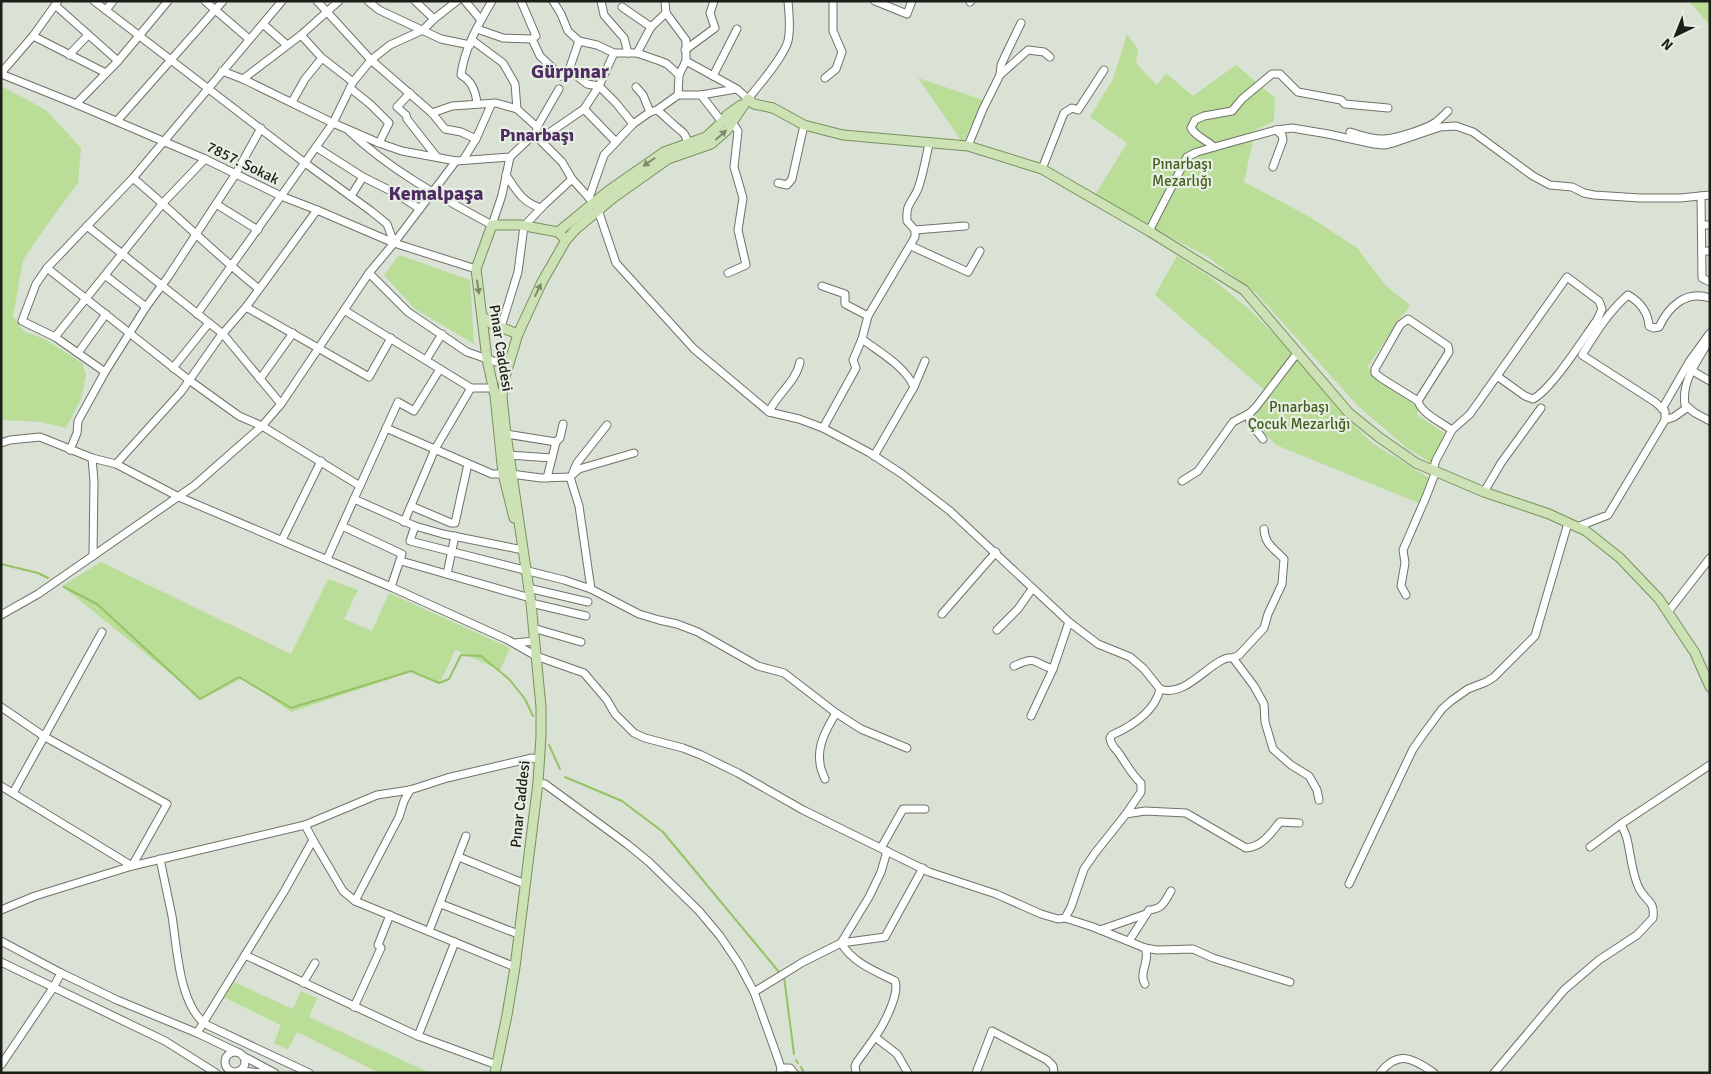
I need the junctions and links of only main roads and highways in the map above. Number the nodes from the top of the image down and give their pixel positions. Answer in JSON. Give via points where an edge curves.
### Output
{"nodes":[{"id":1,"x":748,"y":100,"type":"junction"},
{"id":2,"x":594,"y":204,"type":"junction"},
{"id":3,"x":558,"y":232,"type":"junction"},
{"id":4,"x":566,"y":240,"type":"junction"},
{"id":5,"x":482,"y":316,"type":"junction"},
{"id":6,"x":484,"y":328,"type":"junction"},
{"id":7,"x":517,"y":338,"type":"junction"},
{"id":8,"x":497,"y":394,"type":"junction"},
{"id":9,"x":507,"y":474,"type":"junction"},
{"id":10,"x":1709,"y":684,"type":"edge"},
{"id":11,"x":495,"y":1070,"type":"edge"}],
"edges":[{"from":1,"to":2,"type":"main road","one_way":true,"via":[[727,115],[706,137],[664,152]]},
{"from":2,"to":1,"type":"main road","one_way":true,"via":[[668,159],[711,144],[727,130]]},
{"from":1,"to":10,"type":"main road","via":[[804,124],[843,135],[968,146],[1042,169],[1149,231],[1244,290],[1349,413],[1401,453],[1416,463],[1484,492],[1578,527],[1620,558],[1659,599],[1695,653]]},
{"from":2,"to":3,"type":"main road"},
{"from":2,"to":4,"type":"main road"},
{"from":3,"to":4,"type":"main road"},
{"from":3,"to":5,"type":"main road","name":"Pınar Caddesi","one_way":true,"via":[[520,225],[492,225],[476,269]]},
{"from":7,"to":4,"type":"main road","one_way":true,"via":[[542,282]]},
{"from":5,"to":6,"type":"main road","name":"Pınar Caddesi"},
{"from":5,"to":7,"type":"main road"},
{"from":6,"to":7,"type":"main road"},
{"from":6,"to":8,"type":"main road","name":"Pınar Caddesi","via":[[487,359]]},
{"from":7,"to":8,"type":"main road"},
{"from":8,"to":9,"type":"main road","name":"Pınar Caddesi"},
{"from":8,"to":9,"type":"main road","name":"Pınar Caddesi","via":[[506,434]]},
{"from":9,"to":11,"type":"main road","name":"Pınar Caddesi","via":[[518,507],[541,707],[538,783],[514,966]]}]}
